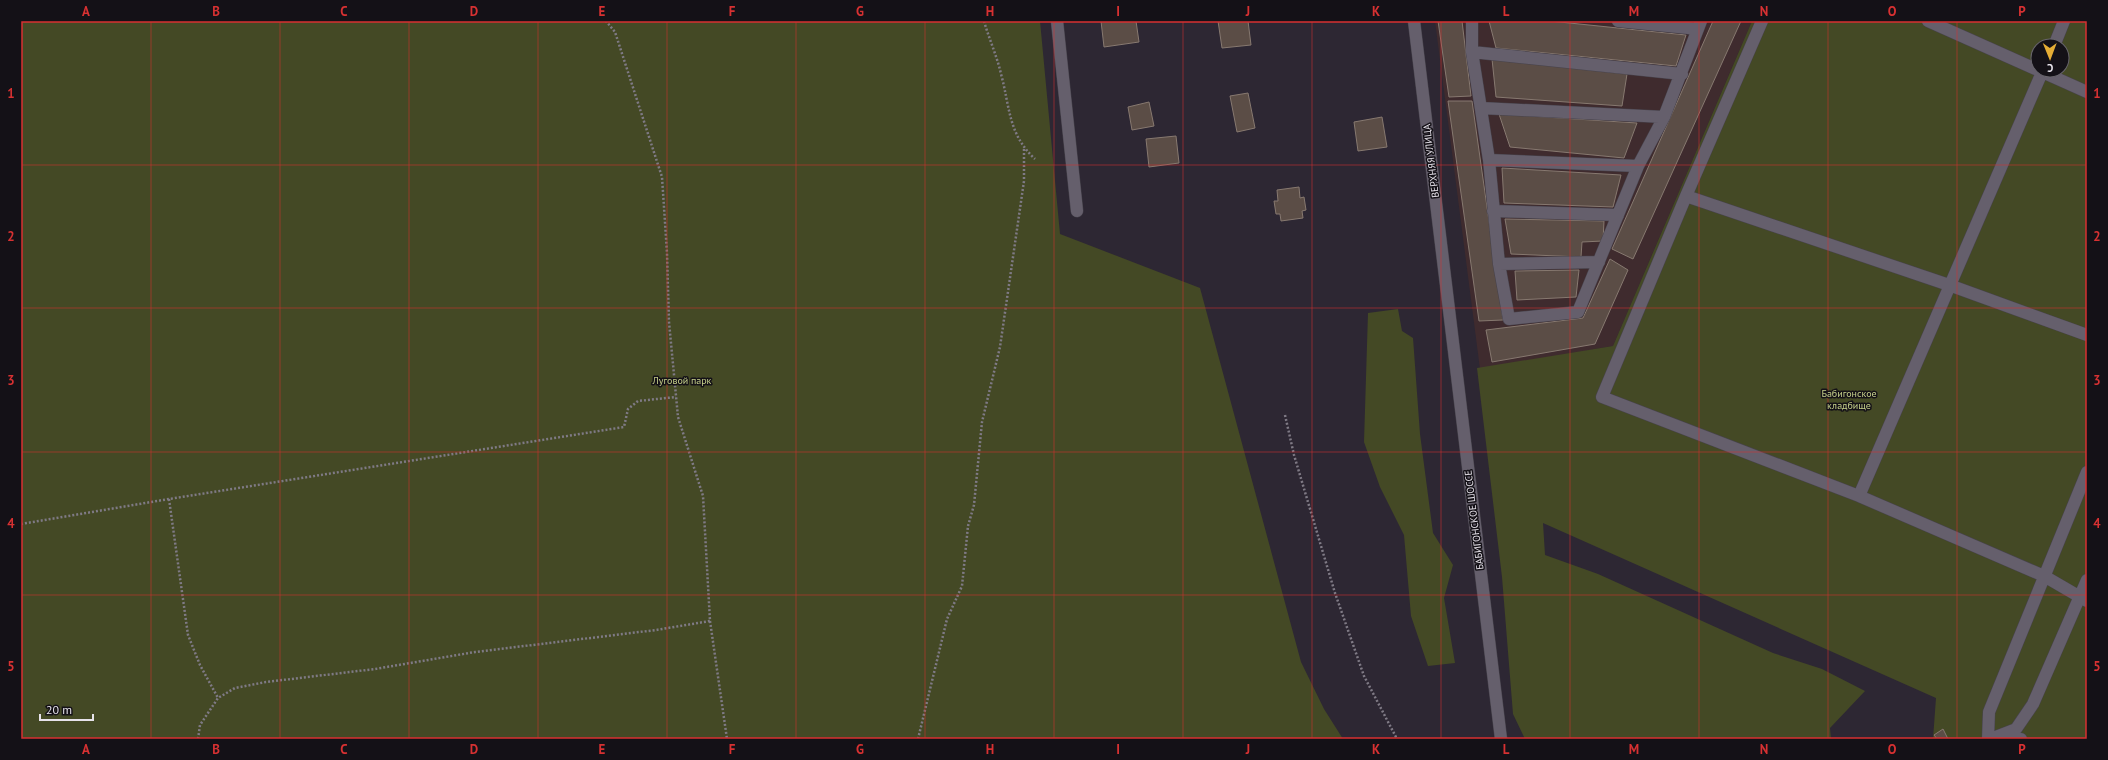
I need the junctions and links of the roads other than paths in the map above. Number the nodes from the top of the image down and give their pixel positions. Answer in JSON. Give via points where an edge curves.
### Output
{"nodes":[{"id":1,"x":1057,"y":21,"type":"edge"},
{"id":2,"x":1414,"y":21,"type":"edge"},
{"id":3,"x":1472,"y":21,"type":"edge"},
{"id":4,"x":1618,"y":21,"type":"edge"},
{"id":5,"x":1762,"y":21,"type":"edge"},
{"id":6,"x":1928,"y":21,"type":"edge"},
{"id":7,"x":2064,"y":21,"type":"edge"},
{"id":8,"x":1699,"y":25,"type":"edge"},
{"id":9,"x":2057,"y":38,"type":"edge"},
{"id":10,"x":1472,"y":52,"type":"junction"},
{"id":11,"x":2030,"y":65,"type":"edge"},
{"id":12,"x":1682,"y":74,"type":"junction"},
{"id":13,"x":2040,"y":78,"type":"edge"},
{"id":14,"x":2058,"y":78,"type":"edge"},
{"id":15,"x":2087,"y":92,"type":"edge"},
{"id":16,"x":1480,"y":108,"type":"junction"},
{"id":17,"x":1664,"y":117,"type":"junction"},
{"id":18,"x":1489,"y":160,"type":"junction"},
{"id":19,"x":1638,"y":166,"type":"junction"},
{"id":20,"x":1686,"y":196,"type":"junction"},
{"id":21,"x":1077,"y":211,"type":"dead end"},
{"id":22,"x":1493,"y":211,"type":"junction"},
{"id":23,"x":1618,"y":215,"type":"junction"},
{"id":24,"x":1599,"y":262,"type":"junction"},
{"id":25,"x":1499,"y":264,"type":"junction"},
{"id":26,"x":1949,"y":285,"type":"junction"},
{"id":27,"x":1448,"y":302,"type":"joint"},
{"id":28,"x":2087,"y":335,"type":"edge"},
{"id":29,"x":2087,"y":472,"type":"edge"},
{"id":30,"x":1859,"y":496,"type":"junction"},
{"id":31,"x":2044,"y":576,"type":"junction"},
{"id":32,"x":2087,"y":580,"type":"edge"},
{"id":33,"x":2083,"y":599,"type":"edge"},
{"id":34,"x":1500,"y":739,"type":"edge"},
{"id":35,"x":1989,"y":739,"type":"edge"},
{"id":36,"x":2000,"y":739,"type":"edge"},
{"id":37,"x":2021,"y":739,"type":"edge"}],
"edges":[{"from":1,"to":21,"type":"street"},
{"from":2,"to":27,"type":"street","name":"ВЕРХНЯЯ УЛИЦА"},
{"from":3,"to":10,"type":"street"},
{"from":4,"to":8,"type":"street"},
{"from":5,"to":20,"type":"street"},
{"from":6,"to":11,"type":"street"},
{"from":7,"to":9,"type":"street"},
{"from":8,"to":12,"type":"street"},
{"from":10,"to":12,"type":"street"},
{"from":10,"to":16,"type":"street"},
{"from":12,"to":17,"type":"street"},
{"from":13,"to":26,"type":"street"},
{"from":14,"to":15,"type":"street"},
{"from":16,"to":17,"type":"street"},
{"from":16,"to":18,"type":"street"},
{"from":17,"to":19,"type":"street"},
{"from":18,"to":19,"type":"street"},
{"from":18,"to":22,"type":"street"},
{"from":19,"to":23,"type":"street"},
{"from":20,"to":26,"type":"street"},
{"from":20,"to":30,"type":"street","via":[[1602,397]]},
{"from":22,"to":23,"type":"street"},
{"from":22,"to":25,"type":"street"},
{"from":23,"to":24,"type":"street"},
{"from":24,"to":25,"type":"street"},
{"from":24,"to":25,"type":"street","via":[[1578,312],[1509,319]]},
{"from":26,"to":28,"type":"street"},
{"from":26,"to":30,"type":"street"},
{"from":27,"to":34,"type":"street","name":"БАБИГОНСКОЕ ШОССЕ"},
{"from":29,"to":31,"type":"street"},
{"from":30,"to":31,"type":"street"},
{"from":31,"to":33,"type":"street"},
{"from":31,"to":35,"type":"street","via":[[1990,712]]},
{"from":32,"to":33,"type":"street"},
{"from":33,"to":35,"type":"street","via":[[2033,704],[2016,729]]},
{"from":36,"to":37,"type":"street"}]}
